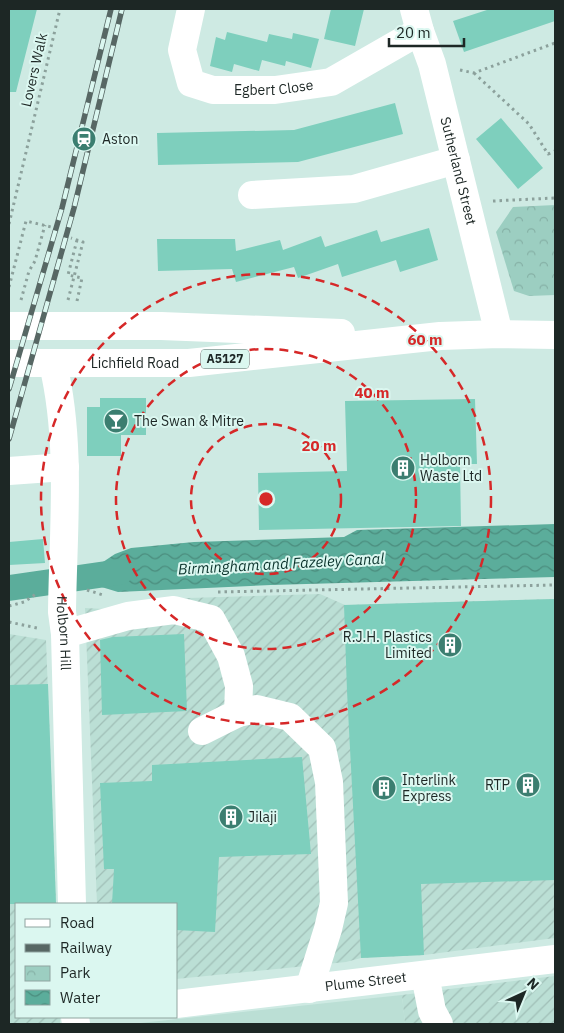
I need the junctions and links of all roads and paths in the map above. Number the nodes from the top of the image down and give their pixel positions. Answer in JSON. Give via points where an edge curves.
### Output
{"nodes":[{"id":1,"x":60,"y":9,"type":"edge"},
{"id":2,"x":191,"y":9,"type":"edge"},
{"id":3,"x":417,"y":20,"type":"edge"},
{"id":4,"x":555,"y":44,"type":"edge"},
{"id":5,"x":432,"y":64,"type":"junction"},
{"id":6,"x":474,"y":74,"type":"junction"},
{"id":7,"x":555,"y":151,"type":"edge"},
{"id":8,"x":456,"y":160,"type":"junction"},
{"id":9,"x":252,"y":195,"type":"dead end"},
{"id":10,"x":555,"y":198,"type":"edge"},
{"id":11,"x":465,"y":200,"type":"junction"},
{"id":12,"x":9,"y":224,"type":"edge"},
{"id":13,"x":45,"y":225,"type":"junction"},
{"id":14,"x":51,"y":226,"type":"dead end"},
{"id":15,"x":71,"y":238,"type":"dead end"},
{"id":16,"x":77,"y":240,"type":"junction"},
{"id":17,"x":9,"y":287,"type":"edge"},
{"id":18,"x":80,"y":287,"type":"dead end"},
{"id":19,"x":71,"y":290,"type":"dead end"},
{"id":20,"x":14,"y":317,"type":"edge"},
{"id":21,"x":499,"y":334,"type":"junction"},
{"id":22,"x":555,"y":335,"type":"edge"},
{"id":23,"x":440,"y":336,"type":"junction"},
{"id":24,"x":9,"y":363,"type":"edge"},
{"id":25,"x":53,"y":364,"type":"junction"},
{"id":26,"x":65,"y":467,"type":"junction"},
{"id":27,"x":9,"y":471,"type":"edge"},
{"id":28,"x":555,"y":585,"type":"edge"},
{"id":29,"x":79,"y":590,"type":"dead end"},
{"id":30,"x":209,"y":592,"type":"dead end"},
{"id":31,"x":109,"y":597,"type":"dead end"},
{"id":32,"x":9,"y":606,"type":"edge"},
{"id":33,"x":57,"y":613,"type":"junction"},
{"id":34,"x":238,"y":712,"type":"junction"},
{"id":35,"x":202,"y":731,"type":"dead end"},
{"id":36,"x":72,"y":903,"type":"edge"},
{"id":37,"x":555,"y":959,"type":"edge"},
{"id":38,"x":425,"y":975,"type":"junction"},
{"id":39,"x":309,"y":989,"type":"junction"},
{"id":40,"x":178,"y":1004,"type":"edge"},
{"id":41,"x":439,"y":1024,"type":"edge"}],
"edges":[{"from":1,"to":12,"type":"path","name":"Lovers Walk"},
{"from":2,"to":3,"type":"street","name":"Egbert Close","via":[[182,50],[191,83],[213,90],[275,90],[331,82]]},
{"from":3,"to":5,"type":"street","name":"Sutherland Street"},
{"from":4,"to":6,"type":"path"},
{"from":5,"to":6,"type":"path"},
{"from":5,"to":8,"type":"street","name":"Sutherland Street"},
{"from":6,"to":7,"type":"path","via":[[529,124],[548,154]]},
{"from":8,"to":9,"type":"street","via":[[354,189]]},
{"from":8,"to":11,"type":"street","name":"Sutherland Street"},
{"from":10,"to":11,"type":"path"},
{"from":11,"to":21,"type":"street","name":"Sutherland Street"},
{"from":13,"to":14,"type":"path"},
{"from":13,"to":17,"type":"path","via":[[26,221]]},
{"from":13,"to":20,"type":"path"},
{"from":15,"to":16,"type":"path"},
{"from":16,"to":18,"type":"path","via":[[68,275],[82,278]]},
{"from":16,"to":19,"type":"path","via":[[83,242]]},
{"from":20,"to":23,"type":"street","name":"Lichfield Road","number":"A5127"},
{"from":21,"to":22,"type":"street","name":"Lichfield Road","number":"A5127"},
{"from":21,"to":23,"type":"street","name":"Lichfield Road","number":"A5127"},
{"from":23,"to":25,"type":"street","name":"Lichfield Road","number":"A5127","via":[[189,363]]},
{"from":24,"to":25,"type":"street","name":"Lichfield Road","number":"A5127"},
{"from":25,"to":26,"type":"street","name":"Holborn Hill","via":[[60,393]]},
{"from":26,"to":27,"type":"street"},
{"from":26,"to":33,"type":"street","name":"Holborn Hill","via":[[63,561]]},
{"from":28,"to":30,"type":"path"},
{"from":29,"to":31,"type":"path"},
{"from":32,"to":33,"type":"path","via":[[24,602],[35,594]]},
{"from":33,"to":34,"type":"street","via":[[128,616],[174,610],[211,619],[231,656],[239,686]]},
{"from":33,"to":36,"type":"street","name":"Holborn Hill"},
{"from":34,"to":35,"type":"street"},
{"from":34,"to":39,"type":"street","via":[[257,709],[290,717],[322,748],[329,782],[334,903]]},
{"from":37,"to":38,"type":"street","name":"Plume Street"},
{"from":38,"to":39,"type":"street","name":"Plume Street"},
{"from":38,"to":41,"type":"street","via":[[432,1011]]},
{"from":39,"to":40,"type":"street","name":"Plume Street"}]}
